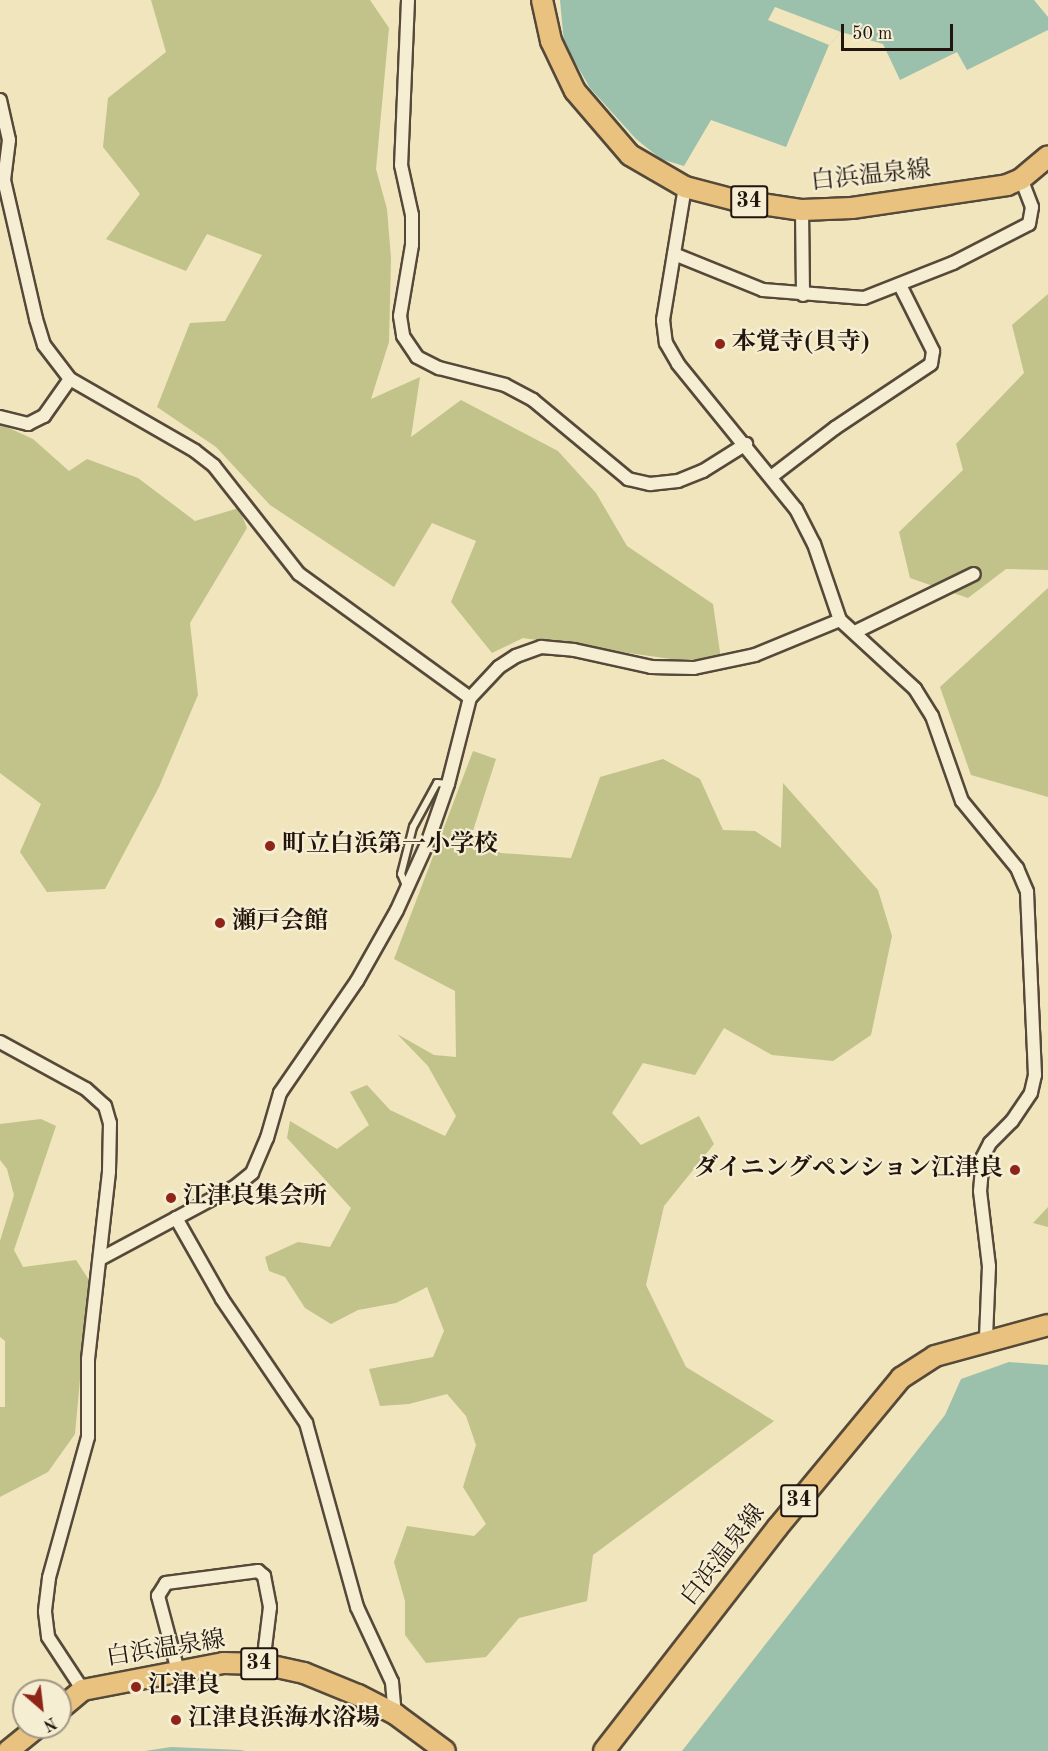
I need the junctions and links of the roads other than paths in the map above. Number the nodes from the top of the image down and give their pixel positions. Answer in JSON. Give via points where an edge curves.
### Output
{"nodes":[{"id":1,"x":408,"y":0,"type":"edge"},
{"id":2,"x":542,"y":0,"type":"edge"},
{"id":3,"x":0,"y":100,"type":"edge"},
{"id":4,"x":1048,"y":156,"type":"edge"},
{"id":5,"x":1022,"y":179,"type":"junction"},
{"id":6,"x":685,"y":187,"type":"junction"},
{"id":7,"x":802,"y":210,"type":"junction"},
{"id":8,"x":674,"y":254,"type":"junction"},
{"id":9,"x":900,"y":285,"type":"junction"},
{"id":10,"x":803,"y":295,"type":"junction"},
{"id":11,"x":70,"y":379,"type":"junction"},
{"id":12,"x":0,"y":417,"type":"edge"},
{"id":13,"x":746,"y":444,"type":"junction"},
{"id":14,"x":771,"y":477,"type":"junction"},
{"id":15,"x":974,"y":574,"type":"dead end"},
{"id":16,"x":840,"y":620,"type":"junction"},
{"id":17,"x":855,"y":632,"type":"junction"},
{"id":18,"x":470,"y":698,"type":"junction"},
{"id":19,"x":448,"y":784,"type":"junction"},
{"id":20,"x":408,"y":888,"type":"junction"},
{"id":21,"x":0,"y":1042,"type":"edge"},
{"id":22,"x":176,"y":1218,"type":"junction"},
{"id":23,"x":100,"y":1259,"type":"junction"},
{"id":24,"x":1048,"y":1325,"type":"edge"},
{"id":25,"x":986,"y":1339,"type":"junction"},
{"id":26,"x":263,"y":1664,"type":"junction"},
{"id":27,"x":178,"y":1671,"type":"junction"},
{"id":28,"x":83,"y":1690,"type":"junction"},
{"id":29,"x":72,"y":1699,"type":"edge"},
{"id":30,"x":395,"y":1714,"type":"junction"},
{"id":31,"x":23,"y":1739,"type":"edge"},
{"id":32,"x":8,"y":1751,"type":"edge"},
{"id":33,"x":445,"y":1751,"type":"edge"},
{"id":34,"x":604,"y":1751,"type":"edge"}],
"edges":[{"from":1,"to":13,"type":"street","via":[[401,165],[412,215],[412,245],[400,316],[403,336],[417,357],[439,368],[505,385],[533,400],[627,479],[651,484],[678,481],[703,471]]},
{"from":2,"to":6,"type":"main road","name":"白浜温泉線","number":"34","via":[[551,40],[575,91],[630,155]]},
{"from":3,"to":11,"type":"street","via":[[9,140],[4,180],[36,319],[44,345]]},
{"from":4,"to":5,"type":"main road","name":"白浜温泉線","number":"34"},
{"from":5,"to":7,"type":"main road","name":"白浜温泉線","number":"34","via":[[1007,185],[852,208]]},
{"from":5,"to":9,"type":"street","via":[[1032,207],[1029,224],[997,243]]},
{"from":6,"to":7,"type":"main road","name":"白浜温泉線","number":"34","via":[[735,200]]},
{"from":6,"to":8,"type":"street"},
{"from":7,"to":10,"type":"street"},
{"from":8,"to":10,"type":"street","via":[[763,290]]},
{"from":8,"to":13,"type":"street","via":[[663,320],[666,343],[678,364]]},
{"from":9,"to":10,"type":"street","via":[[864,298]]},
{"from":9,"to":14,"type":"street","via":[[933,351],[931,364],[835,428]]},
{"from":11,"to":12,"type":"street","via":[[44,416],[28,424]]},
{"from":11,"to":18,"type":"street","via":[[195,451],[221,474],[268,540],[299,574]]},
{"from":13,"to":14,"type":"street"},
{"from":14,"to":16,"type":"street","via":[[814,544]]},
{"from":15,"to":17,"type":"street"},
{"from":16,"to":17,"type":"street"},
{"from":16,"to":18,"type":"street","via":[[755,655],[694,668],[651,667],[541,647],[499,667]]},
{"from":17,"to":25,"type":"street","via":[[915,689],[932,716],[962,801],[1017,868],[1027,892],[1035,1075],[1031,1094],[983,1157],[980,1191],[989,1266]]},
{"from":18,"to":19,"type":"street"},
{"from":19,"to":20,"type":"street"},
{"from":19,"to":20,"type":"lane","via":[[437,783],[413,827],[401,874]]},
{"from":20,"to":22,"type":"street","via":[[357,981],[280,1093],[252,1173],[236,1186]]},
{"from":21,"to":23,"type":"street","via":[[78,1084],[105,1106],[110,1123],[109,1173]]},
{"from":22,"to":23,"type":"street"},
{"from":22,"to":30,"type":"street","via":[[222,1299],[306,1423],[357,1607],[392,1682]]},
{"from":23,"to":28,"type":"street","via":[[88,1359],[88,1437],[49,1578],[45,1612],[48,1636]]},
{"from":24,"to":25,"type":"main road","name":"白浜温泉線","number":"34"},
{"from":25,"to":34,"type":"main road","name":"白浜温泉線","number":"34","via":[[935,1356],[901,1378],[777,1528]]},
{"from":26,"to":27,"type":"main road","name":"白浜温泉線","number":"34","via":[[223,1663]]},
{"from":26,"to":27,"type":"street","via":[[270,1607],[264,1576],[258,1571],[166,1583],[159,1596]]},
{"from":26,"to":30,"type":"main road","name":"白浜温泉線","number":"34","via":[[304,1673]]},
{"from":27,"to":28,"type":"main road","name":"白浜温泉線","number":"34"},
{"from":28,"to":29,"type":"main road","name":"白浜温泉線","number":"34"},
{"from":30,"to":33,"type":"main road","name":"白浜温泉線","number":"34"},
{"from":31,"to":32,"type":"main road"}]}
